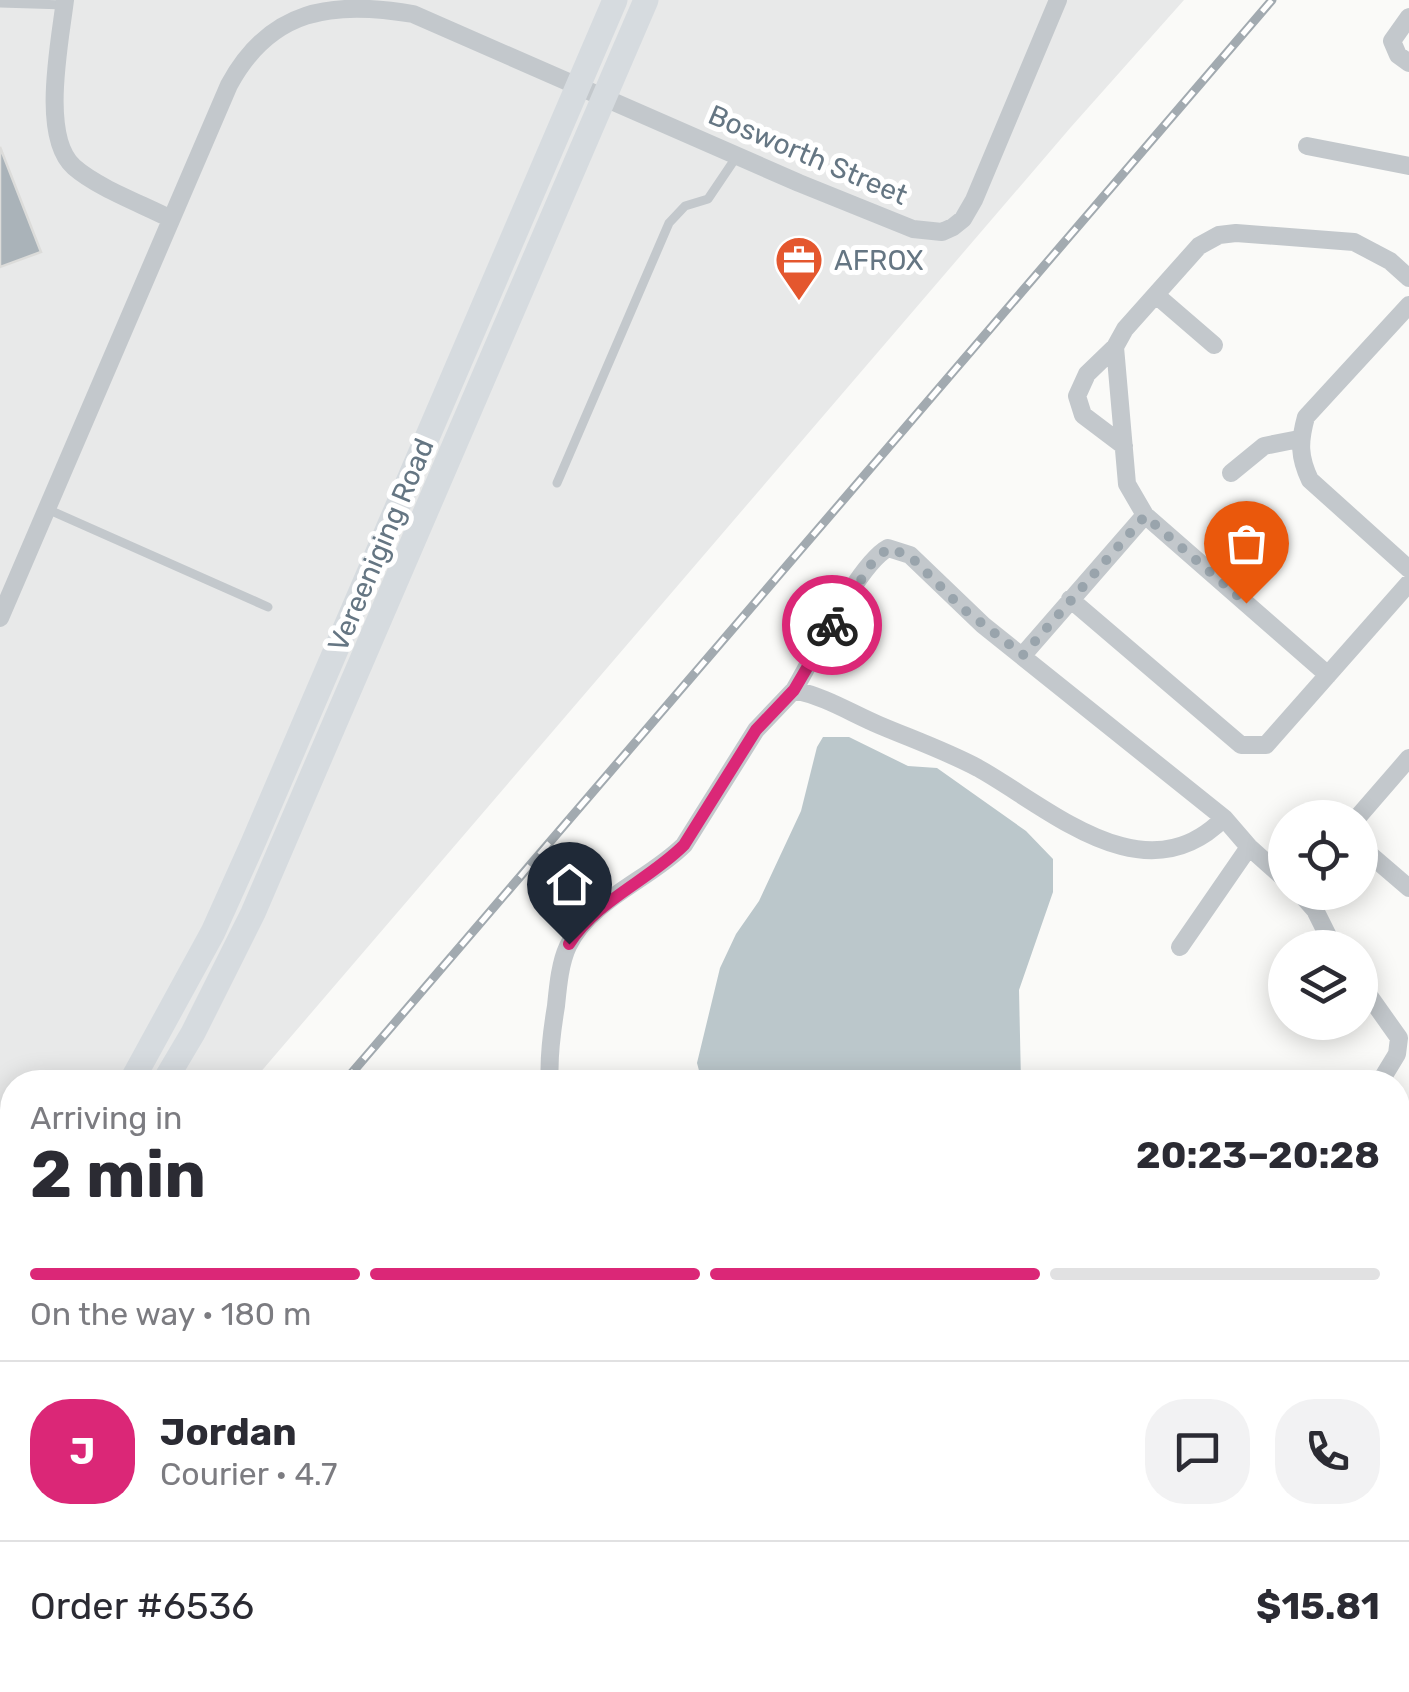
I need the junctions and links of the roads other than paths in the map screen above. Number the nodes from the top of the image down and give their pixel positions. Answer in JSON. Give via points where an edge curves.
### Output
{"nodes":[{"id":1,"x":614,"y":0,"type":"edge"},
{"id":2,"x":646,"y":0,"type":"edge"},
{"id":3,"x":1058,"y":0,"type":"edge"},
{"id":4,"x":65,"y":2,"type":"edge"},
{"id":5,"x":0,"y":4,"type":"edge"},
{"id":6,"x":417,"y":7,"type":"edge"},
{"id":7,"x":1409,"y":17,"type":"edge"},
{"id":8,"x":1409,"y":63,"type":"edge"},
{"id":9,"x":577,"y":85,"type":"junction"},
{"id":10,"x":605,"y":97,"type":"junction"},
{"id":11,"x":1307,"y":146,"type":"dead end"},
{"id":12,"x":736,"y":156,"type":"junction"},
{"id":13,"x":1409,"y":166,"type":"edge"},
{"id":14,"x":171,"y":219,"type":"junction"},
{"id":15,"x":1409,"y":278,"type":"edge"},
{"id":16,"x":1156,"y":295,"type":"junction"},
{"id":17,"x":1409,"y":305,"type":"edge"},
{"id":18,"x":1214,"y":345,"type":"dead end"},
{"id":19,"x":1116,"y":347,"type":"junction"},
{"id":20,"x":1299,"y":439,"type":"junction"},
{"id":21,"x":1124,"y":446,"type":"junction"},
{"id":22,"x":1231,"y":473,"type":"dead end"},
{"id":23,"x":557,"y":483,"type":"dead end"},
{"id":24,"x":47,"y":508,"type":"junction"},
{"id":25,"x":1145,"y":516,"type":"junction"},
{"id":26,"x":1409,"y":568,"type":"edge"},
{"id":27,"x":1409,"y":584,"type":"edge"},
{"id":28,"x":1070,"y":599,"type":"junction"},
{"id":29,"x":268,"y":607,"type":"dead end"},
{"id":30,"x":0,"y":618,"type":"edge"},
{"id":31,"x":1023,"y":655,"type":"junction"},
{"id":32,"x":1328,"y":675,"type":"junction"},
{"id":33,"x":794,"y":690,"type":"junction"},
{"id":34,"x":1409,"y":758,"type":"edge"},
{"id":35,"x":1373,"y":800,"type":"edge"},
{"id":36,"x":1224,"y":818,"type":"junction"},
{"id":37,"x":1249,"y":847,"type":"junction"},
{"id":38,"x":1378,"y":861,"type":"edge"},
{"id":39,"x":1268,"y":864,"type":"edge"},
{"id":40,"x":1409,"y":888,"type":"edge"},
{"id":41,"x":1180,"y":947,"type":"dead end"},
{"id":42,"x":1378,"y":1008,"type":"edge"},
{"id":43,"x":138,"y":1070,"type":"edge"},
{"id":44,"x":174,"y":1070,"type":"edge"},
{"id":45,"x":551,"y":1070,"type":"edge"},
{"id":46,"x":1387,"y":1070,"type":"edge"},
{"id":47,"x":1020,"y":1692,"type":"edge"},
{"id":48,"x":1030,"y":1692,"type":"edge"}],
"edges":[{"from":1,"to":9,"type":"main road","name":"Vereeniging Road"},
{"from":2,"to":10,"type":"main road","name":"Vereeniging Road"},
{"from":3,"to":12,"type":"street","name":"Bosworth Street","via":[[974,200],[953,227],[913,229]]},
{"from":4,"to":5,"type":"lane"},
{"from":4,"to":14,"type":"street","via":[[54,115],[63,154],[81,172]]},
{"from":6,"to":9,"type":"street","name":"Bosworth Street"},
{"from":6,"to":14,"type":"street","name":"Bosworth Street","via":[[338,3],[269,32],[229,85]]},
{"from":7,"to":8,"type":"street","via":[[1392,40]]},
{"from":9,"to":10,"type":"street","name":"Bosworth Street"},
{"from":9,"to":43,"type":"main road","name":"Vereeniging Road","via":[[253,843]]},
{"from":10,"to":12,"type":"street","name":"Bosworth Street"},
{"from":10,"to":44,"type":"main road","name":"Vereeniging Road","via":[[260,898]]},
{"from":11,"to":13,"type":"street"},
{"from":12,"to":23,"type":"lane","via":[[708,199],[685,206],[669,223]]},
{"from":14,"to":24,"type":"street","name":"Bosworth Street"},
{"from":15,"to":16,"type":"street","via":[[1354,242],[1236,234],[1208,240]]},
{"from":16,"to":18,"type":"street"},
{"from":16,"to":19,"type":"street"},
{"from":17,"to":20,"type":"street","via":[[1306,417]]},
{"from":19,"to":21,"type":"street"},
{"from":19,"to":21,"type":"street","via":[[1087,374],[1077,396],[1083,414]]},
{"from":20,"to":22,"type":"street","via":[[1264,446]]},
{"from":20,"to":26,"type":"street","via":[[1310,480]]},
{"from":21,"to":25,"type":"street","via":[[1127,484]]},
{"from":24,"to":29,"type":"lane"},
{"from":24,"to":30,"type":"street","name":"Bosworth Street"},
{"from":25,"to":28,"type":"street"},
{"from":25,"to":32,"type":"street"},
{"from":27,"to":32,"type":"street"},
{"from":28,"to":31,"type":"street"},
{"from":28,"to":32,"type":"street","via":[[1241,745],[1266,745]]},
{"from":31,"to":33,"type":"street","via":[[910,556],[888,548],[851,592]]},
{"from":31,"to":36,"type":"street"},
{"from":33,"to":36,"type":"street","via":[[949,753],[1111,844],[1188,844]]},
{"from":33,"to":45,"type":"street","via":[[756,730],[684,845],[583,924],[569,944]]},
{"from":34,"to":35,"type":"street"},
{"from":36,"to":37,"type":"street"},
{"from":37,"to":39,"type":"street"},
{"from":37,"to":41,"type":"street"},
{"from":38,"to":40,"type":"street"},
{"from":42,"to":46,"type":"street","via":[[1399,1038]]},
{"from":47,"to":48,"type":"street"}]}
